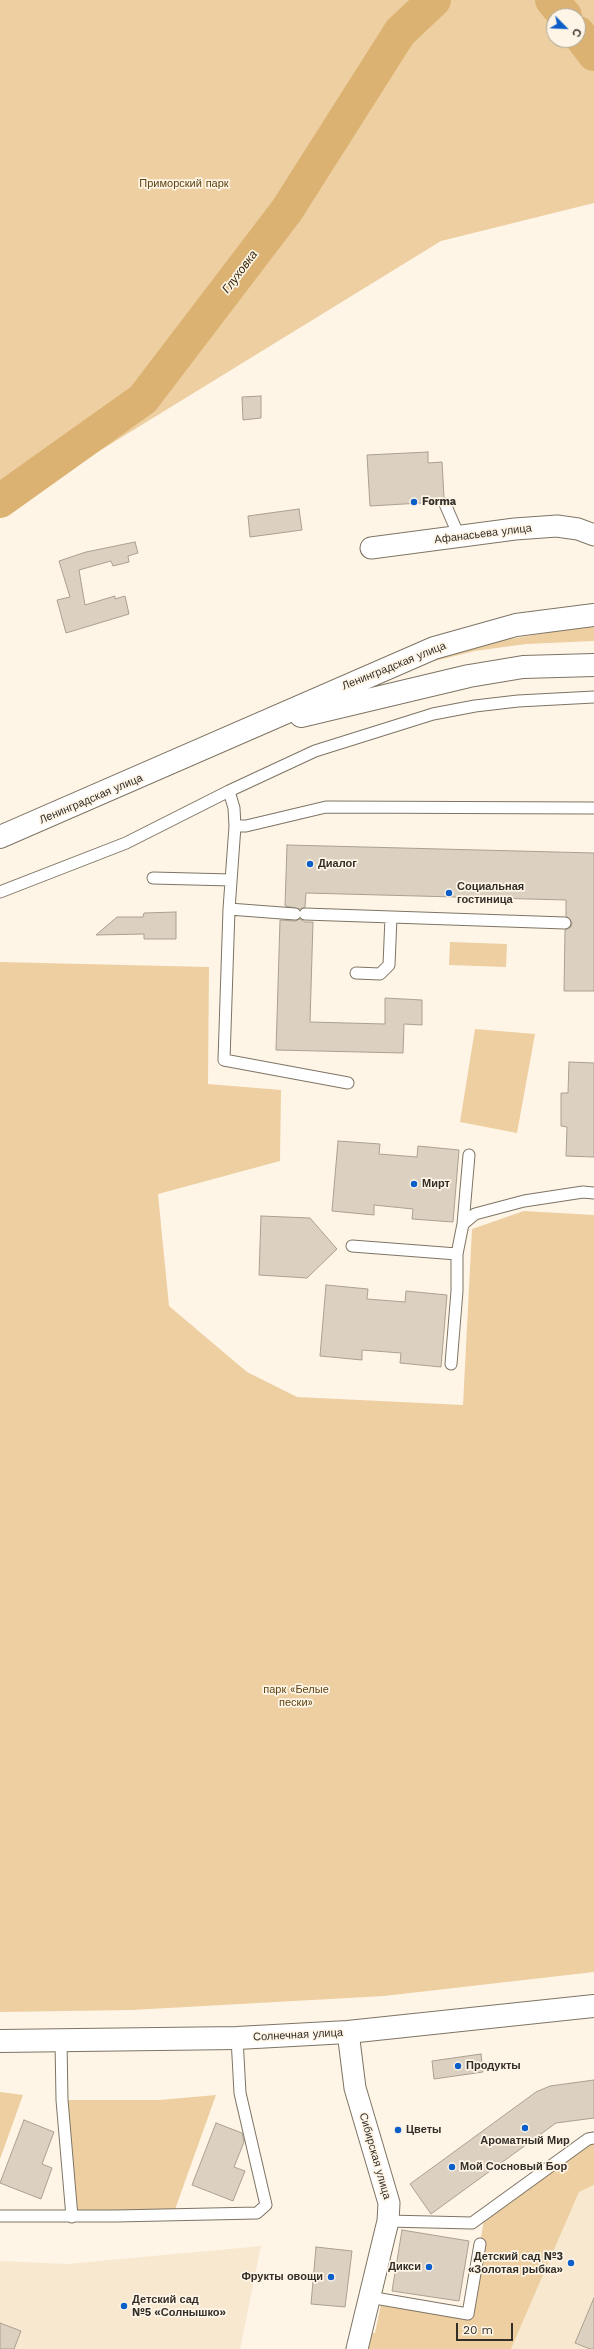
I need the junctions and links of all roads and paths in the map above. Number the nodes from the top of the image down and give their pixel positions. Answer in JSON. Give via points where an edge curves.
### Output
{"nodes":[{"id":1,"x":445,"y":504,"type":"dead end"},
{"id":2,"x":594,"y":535,"type":"edge"},
{"id":3,"x":459,"y":536,"type":"junction"},
{"id":4,"x":371,"y":548,"type":"dead end"},
{"id":5,"x":594,"y":615,"type":"edge"},
{"id":6,"x":409,"y":657,"type":"junction"},
{"id":7,"x":594,"y":665,"type":"edge"},
{"id":8,"x":420,"y":688,"type":"junction"},
{"id":9,"x":594,"y":696,"type":"edge"},
{"id":10,"x":247,"y":729,"type":"junction"},
{"id":11,"x":228,"y":791,"type":"junction"},
{"id":12,"x":594,"y":808,"type":"edge"},
{"id":13,"x":235,"y":826,"type":"junction"},
{"id":14,"x":0,"y":837,"type":"edge"},
{"id":15,"x":153,"y":878,"type":"dead end"},
{"id":16,"x":231,"y":880,"type":"junction"},
{"id":17,"x":0,"y":892,"type":"edge"},
{"id":18,"x":229,"y":909,"type":"junction"},
{"id":19,"x":392,"y":917,"type":"junction"},
{"id":20,"x":565,"y":923,"type":"dead end"},
{"id":21,"x":356,"y":973,"type":"dead end"},
{"id":22,"x":348,"y":1083,"type":"dead end"},
{"id":23,"x":469,"y":1155,"type":"dead end"},
{"id":24,"x":594,"y":1193,"type":"edge"},
{"id":25,"x":463,"y":1224,"type":"junction"},
{"id":26,"x":352,"y":1246,"type":"dead end"},
{"id":27,"x":457,"y":1254,"type":"junction"},
{"id":28,"x":450,"y":1364,"type":"dead end"},
{"id":29,"x":594,"y":2006,"type":"edge"},
{"id":30,"x":348,"y":2032,"type":"junction"},
{"id":31,"x":237,"y":2038,"type":"junction"},
{"id":32,"x":0,"y":2041,"type":"edge"},
{"id":33,"x":61,"y":2042,"type":"junction"},
{"id":34,"x":594,"y":2138,"type":"edge"},
{"id":35,"x":0,"y":2216,"type":"edge"},
{"id":36,"x":72,"y":2217,"type":"junction"},
{"id":37,"x":388,"y":2221,"type":"junction"},
{"id":38,"x":480,"y":2244,"type":"dead end"},
{"id":39,"x":369,"y":2297,"type":"junction"},
{"id":40,"x":357,"y":2349,"type":"edge"}],
"edges":[{"from":1,"to":3,"type":"lane"},
{"from":2,"to":3,"type":"street","name":"Афанасьева улица","via":[[578,529],[557,526]]},
{"from":3,"to":4,"type":"street","name":"Афанасьева улица"},
{"from":5,"to":6,"type":"main road","name":"Ленинградская улица","via":[[516,624],[470,636]]},
{"from":6,"to":8,"type":"main road","via":[[407,675],[412,684]]},
{"from":6,"to":10,"type":"main road","name":"Ленинградская улица"},
{"from":7,"to":8,"type":"main road","name":"Ленинградская улица","via":[[523,667]]},
{"from":8,"to":10,"type":"main road","name":"Ленинградская улица"},
{"from":9,"to":11,"type":"lane","via":[[518,701],[433,714],[315,751]]},
{"from":10,"to":14,"type":"main road","name":"Ленинградская улица"},
{"from":11,"to":13,"type":"lane","via":[[234,808]]},
{"from":11,"to":17,"type":"lane","via":[[126,843]]},
{"from":12,"to":13,"type":"lane","via":[[326,807],[246,826]]},
{"from":13,"to":16,"type":"lane"},
{"from":15,"to":16,"type":"lane"},
{"from":16,"to":18,"type":"lane"},
{"from":18,"to":19,"type":"lane"},
{"from":18,"to":22,"type":"lane","via":[[224,1060]]},
{"from":19,"to":20,"type":"lane"},
{"from":19,"to":21,"type":"lane","via":[[389,965],[380,974]]},
{"from":23,"to":25,"type":"lane"},
{"from":24,"to":25,"type":"lane","via":[[583,1192],[524,1201],[475,1214]]},
{"from":25,"to":27,"type":"lane"},
{"from":26,"to":27,"type":"lane"},
{"from":27,"to":28,"type":"lane","via":[[457,1291]]},
{"from":29,"to":30,"type":"main road","name":"Солнечная улица"},
{"from":30,"to":31,"type":"main road","name":"Солнечная улица"},
{"from":30,"to":37,"type":"street","name":"Сибирская улица","via":[[355,2088],[390,2203]]},
{"from":31,"to":33,"type":"main road","name":"Солнечная улица"},
{"from":31,"to":36,"type":"lane","via":[[240,2093],[266,2204],[257,2213]]},
{"from":32,"to":33,"type":"main road","name":"Солнечная улица"},
{"from":33,"to":36,"type":"lane","via":[[62,2100]]},
{"from":34,"to":37,"type":"lane","via":[[588,2139],[472,2223]]},
{"from":35,"to":36,"type":"lane"},
{"from":37,"to":39,"type":"street","name":"Сибирская улица"},
{"from":38,"to":39,"type":"lane","via":[[468,2314]]},
{"from":39,"to":40,"type":"street","name":"Сибирская улица"}]}
